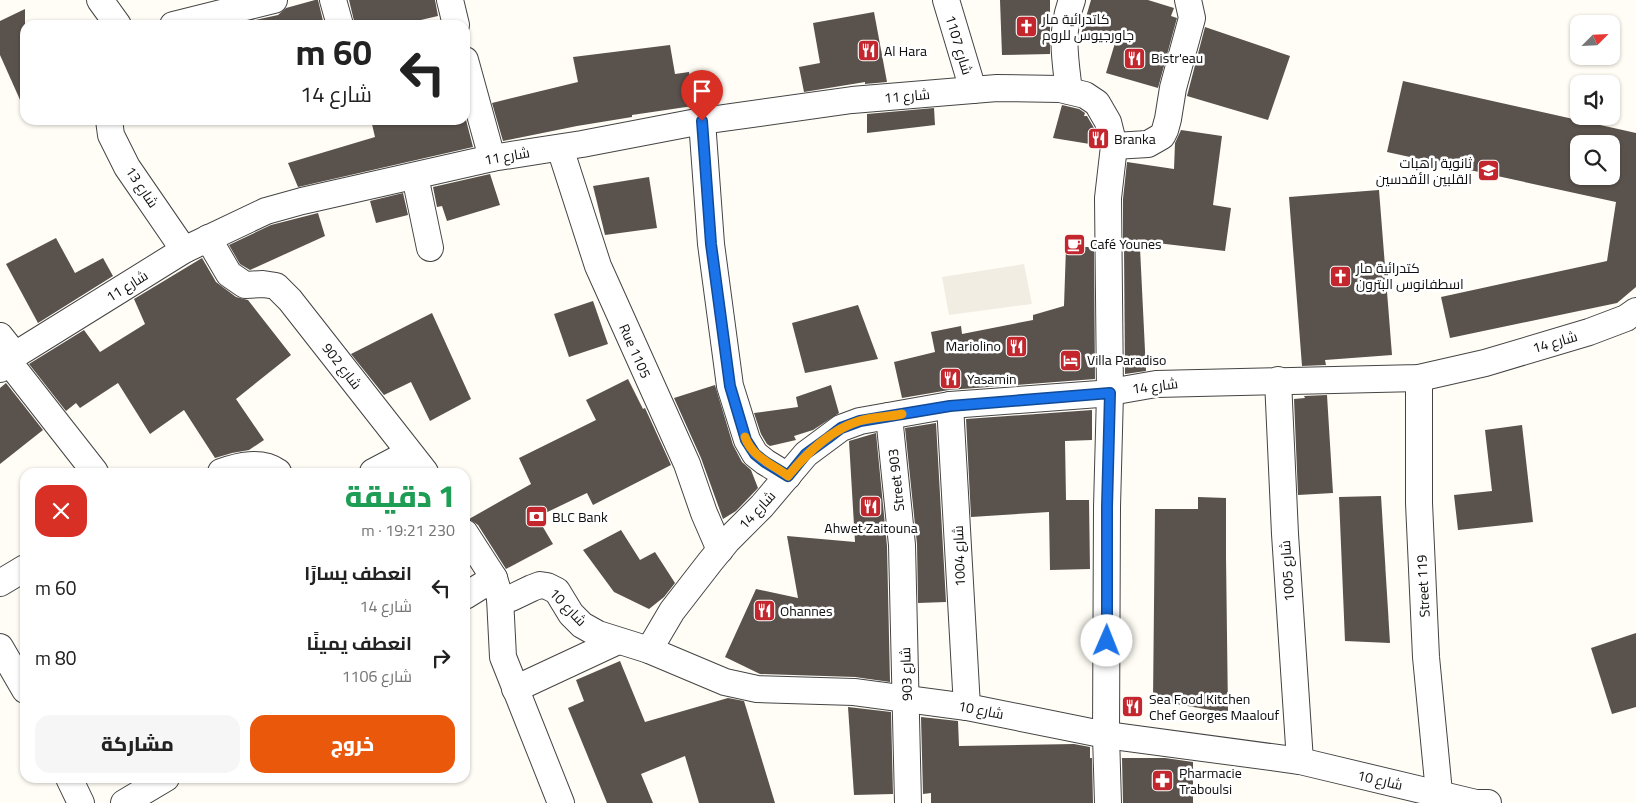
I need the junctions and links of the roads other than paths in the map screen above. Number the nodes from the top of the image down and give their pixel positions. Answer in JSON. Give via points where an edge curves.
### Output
{"nodes":[{"id":1,"x":100,"y":0,"type":"edge"},
{"id":2,"x":274,"y":0,"type":"edge"},
{"id":3,"x":333,"y":0,"type":"edge"},
{"id":4,"x":450,"y":0,"type":"edge"},
{"id":5,"x":946,"y":0,"type":"edge"},
{"id":6,"x":1072,"y":0,"type":"edge"},
{"id":7,"x":1188,"y":0,"type":"edge"},
{"id":8,"x":114,"y":20,"type":"edge"},
{"id":9,"x":193,"y":20,"type":"edge"},
{"id":10,"x":339,"y":20,"type":"edge"},
{"id":11,"x":455,"y":20,"type":"edge"},
{"id":12,"x":470,"y":78,"type":"edge"},
{"id":13,"x":973,"y":90,"type":"junction"},
{"id":14,"x":1064,"y":90,"type":"junction"},
{"id":15,"x":702,"y":121,"type":"junction"},
{"id":16,"x":110,"y":125,"type":"edge"},
{"id":17,"x":1114,"y":146,"type":"junction"},
{"id":18,"x":560,"y":148,"type":"junction"},
{"id":19,"x":492,"y":158,"type":"junction"},
{"id":20,"x":415,"y":176,"type":"junction"},
{"id":21,"x":208,"y":238,"type":"junction"},
{"id":22,"x":430,"y":248,"type":"dead end"},
{"id":23,"x":184,"y":250,"type":"junction"},
{"id":24,"x":1636,"y":311,"type":"edge"},
{"id":25,"x":6,"y":355,"type":"edge"},
{"id":26,"x":1419,"y":378,"type":"junction"},
{"id":27,"x":1278,"y":380,"type":"junction"},
{"id":28,"x":1110,"y":393,"type":"junction"},
{"id":29,"x":950,"y":406,"type":"junction"},
{"id":30,"x":889,"y":416,"type":"junction"},
{"id":31,"x":409,"y":453,"type":"junction"},
{"id":32,"x":92,"y":468,"type":"edge"},
{"id":33,"x":234,"y":468,"type":"edge"},
{"id":34,"x":270,"y":468,"type":"edge"},
{"id":35,"x":381,"y":468,"type":"edge"},
{"id":36,"x":422,"y":468,"type":"edge"},
{"id":37,"x":788,"y":476,"type":"junction"},
{"id":38,"x":470,"y":542,"type":"edge"},
{"id":39,"x":902,"y":545,"type":"joint"},
{"id":40,"x":720,"y":550,"type":"junction"},
{"id":41,"x":20,"y":571,"type":"edge"},
{"id":42,"x":0,"y":583,"type":"edge"},
{"id":43,"x":497,"y":588,"type":"junction"},
{"id":44,"x":470,"y":595,"type":"edge"},
{"id":45,"x":618,"y":640,"type":"junction"},
{"id":46,"x":0,"y":647,"type":"edge"},
{"id":47,"x":649,"y":650,"type":"junction"},
{"id":48,"x":20,"y":681,"type":"edge"},
{"id":49,"x":516,"y":689,"type":"junction"},
{"id":50,"x":907,"y":698,"type":"junction"},
{"id":51,"x":968,"y":707,"type":"junction"},
{"id":52,"x":1106,"y":735,"type":"junction"},
{"id":53,"x":1300,"y":761,"type":"junction"},
{"id":54,"x":71,"y":783,"type":"edge"},
{"id":55,"x":158,"y":783,"type":"edge"},
{"id":56,"x":1440,"y":799,"type":"edge"},
{"id":57,"x":81,"y":803,"type":"edge"},
{"id":58,"x":124,"y":803,"type":"edge"},
{"id":59,"x":561,"y":803,"type":"edge"},
{"id":60,"x":908,"y":803,"type":"edge"},
{"id":61,"x":1108,"y":803,"type":"edge"},
{"id":62,"x":1488,"y":803,"type":"edge"}],
"edges":[{"from":1,"to":8,"type":"street"},
{"from":2,"to":9,"type":"street"},
{"from":3,"to":10,"type":"street"},
{"from":4,"to":11,"type":"street"},
{"from":5,"to":13,"type":"street","name":"شارع 1107"},
{"from":6,"to":14,"type":"street","via":[[1064,41]]},
{"from":7,"to":17,"type":"street","via":[[1192,18],[1162,136],[1148,144]]},
{"from":12,"to":19,"type":"street"},
{"from":13,"to":14,"type":"street","name":"شارع 11"},
{"from":13,"to":15,"type":"street","name":"شارع 11","via":[[852,100]]},
{"from":14,"to":17,"type":"street","via":[[1085,95],[1097,103],[1108,122]]},
{"from":15,"to":18,"type":"street","name":"شارع 11"},
{"from":15,"to":37,"type":"street","via":[[711,244],[730,386],[746,440],[755,454]]},
{"from":16,"to":23,"type":"street","name":"شارع 13","via":[[111,135],[127,167]]},
{"from":17,"to":28,"type":"street","via":[[1108,198]]},
{"from":18,"to":19,"type":"street","name":"شارع 11"},
{"from":18,"to":40,"type":"street","name":"Rue 1105","via":[[598,266],[687,464]]},
{"from":19,"to":20,"type":"street","name":"شارع 11"},
{"from":20,"to":21,"type":"street","name":"شارع 11","via":[[266,210]]},
{"from":20,"to":22,"type":"street"},
{"from":21,"to":23,"type":"street","name":"شارع 11"},
{"from":21,"to":31,"type":"street","name":"شارع 902","via":[[229,274],[244,285],[276,286],[290,300]]},
{"from":23,"to":25,"type":"street","name":"شارع 11"},
{"from":24,"to":26,"type":"street","name":"شارع 14","via":[[1589,332],[1485,363]]},
{"from":25,"to":32,"type":"street"},
{"from":26,"to":27,"type":"street","name":"شارع 14"},
{"from":26,"to":56,"type":"street","name":"Street 119","via":[[1419,503],[1426,647]]},
{"from":27,"to":28,"type":"street","name":"شارع 14","via":[[1156,384]]},
{"from":27,"to":53,"type":"street","name":"شارع 1005"},
{"from":28,"to":29,"type":"street","name":"شارع 14"},
{"from":28,"to":52,"type":"street"},
{"from":29,"to":30,"type":"street","name":"شارع 14"},
{"from":29,"to":51,"type":"street","name":"شارع 1004"},
{"from":30,"to":37,"type":"street","name":"شارع 14","via":[[841,428],[806,454]]},
{"from":30,"to":39,"type":"street","name":"Street 903"},
{"from":31,"to":35,"type":"street"},
{"from":31,"to":36,"type":"street","name":"شارع 902"},
{"from":33,"to":34,"type":"street"},
{"from":37,"to":40,"type":"street","name":"شارع 14"},
{"from":38,"to":43,"type":"street"},
{"from":39,"to":50,"type":"street","name":"شارع 903"},
{"from":40,"to":47,"type":"street","name":"شارع 14","via":[[672,611]]},
{"from":41,"to":42,"type":"street"},
{"from":43,"to":44,"type":"street","name":"شارع 10"},
{"from":43,"to":45,"type":"street","name":"شارع 10","via":[[511,598],[540,585],[547,586],[556,591],[582,625]]},
{"from":43,"to":49,"type":"street","via":[[503,657]]},
{"from":45,"to":47,"type":"street","name":"شارع 10"},
{"from":45,"to":49,"type":"street"},
{"from":46,"to":48,"type":"street"},
{"from":47,"to":50,"type":"street","name":"شارع 10","via":[[725,682],[757,689],[854,692]]},
{"from":49,"to":59,"type":"street"},
{"from":50,"to":51,"type":"street","name":"شارع 10"},
{"from":50,"to":60,"type":"street","name":"شارع 903"},
{"from":51,"to":52,"type":"street","name":"شارع 10"},
{"from":52,"to":53,"type":"street","name":"شارع 10"},
{"from":52,"to":61,"type":"street"},
{"from":53,"to":56,"type":"street","name":"شارع 10"},
{"from":54,"to":57,"type":"street"},
{"from":55,"to":58,"type":"street"},
{"from":56,"to":62,"type":"street","name":"شارع 10"}]}
